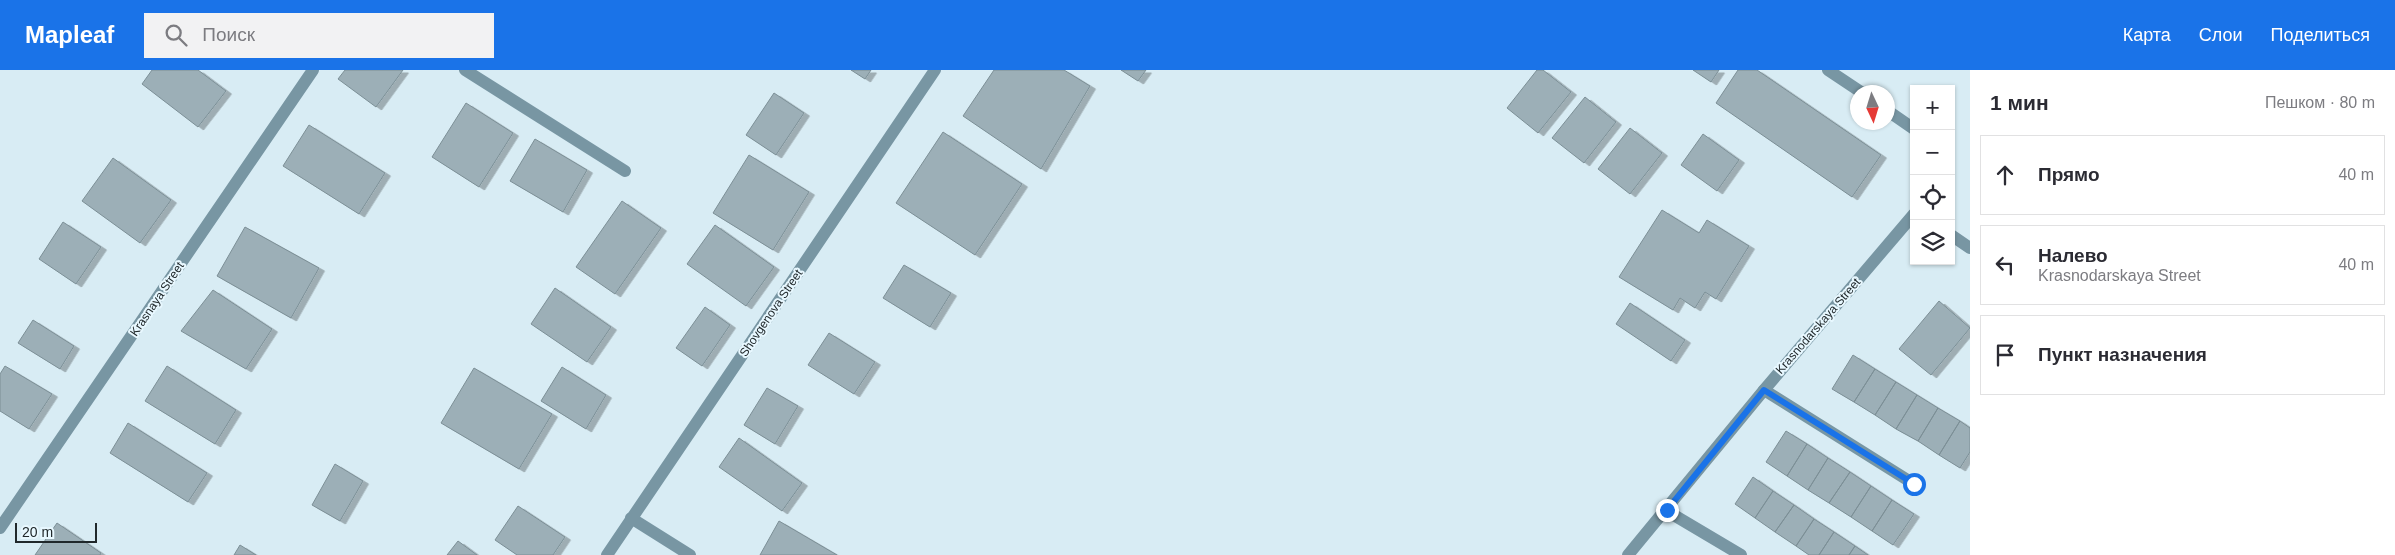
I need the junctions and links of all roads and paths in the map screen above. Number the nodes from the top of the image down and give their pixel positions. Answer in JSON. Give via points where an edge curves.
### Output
{"nodes":[{"id":1,"x":314,"y":70,"type":"edge"},
{"id":2,"x":465,"y":70,"type":"edge"},
{"id":3,"x":935,"y":70,"type":"edge"},
{"id":4,"x":1828,"y":70,"type":"edge"},
{"id":5,"x":1850,"y":85,"type":"edge"},
{"id":6,"x":1895,"y":116,"type":"edge"},
{"id":7,"x":1910,"y":126,"type":"edge"},
{"id":8,"x":625,"y":170,"type":"dead end"},
{"id":9,"x":1910,"y":219,"type":"edge"},
{"id":10,"x":1955,"y":238,"type":"edge"},
{"id":11,"x":1970,"y":248,"type":"edge"},
{"id":12,"x":1764,"y":390,"type":"junction"},
{"id":13,"x":1914,"y":484,"type":"dead end"},
{"id":14,"x":1667,"y":510,"type":"junction"},
{"id":15,"x":631,"y":518,"type":"junction"},
{"id":16,"x":0,"y":528,"type":"edge"},
{"id":17,"x":607,"y":555,"type":"edge"},
{"id":18,"x":690,"y":555,"type":"edge"},
{"id":19,"x":1628,"y":555,"type":"edge"},
{"id":20,"x":1741,"y":555,"type":"edge"}],
"edges":[{"from":1,"to":16,"type":"street","name":"Krasnaya Street"},
{"from":2,"to":8,"type":"street"},
{"from":3,"to":15,"type":"street","name":"Shovgenova Street"},
{"from":4,"to":5,"type":"street"},
{"from":6,"to":7,"type":"street"},
{"from":9,"to":12,"type":"street","name":"Krasnodarskaya Street"},
{"from":10,"to":11,"type":"street"},
{"from":12,"to":13,"type":"street"},
{"from":12,"to":14,"type":"street","name":"Krasnodarskaya Street"},
{"from":14,"to":19,"type":"street","name":"Krasnodarskaya Street"},
{"from":14,"to":20,"type":"street"},
{"from":15,"to":17,"type":"street","name":"Shovgenova Street"},
{"from":15,"to":18,"type":"street"}]}
